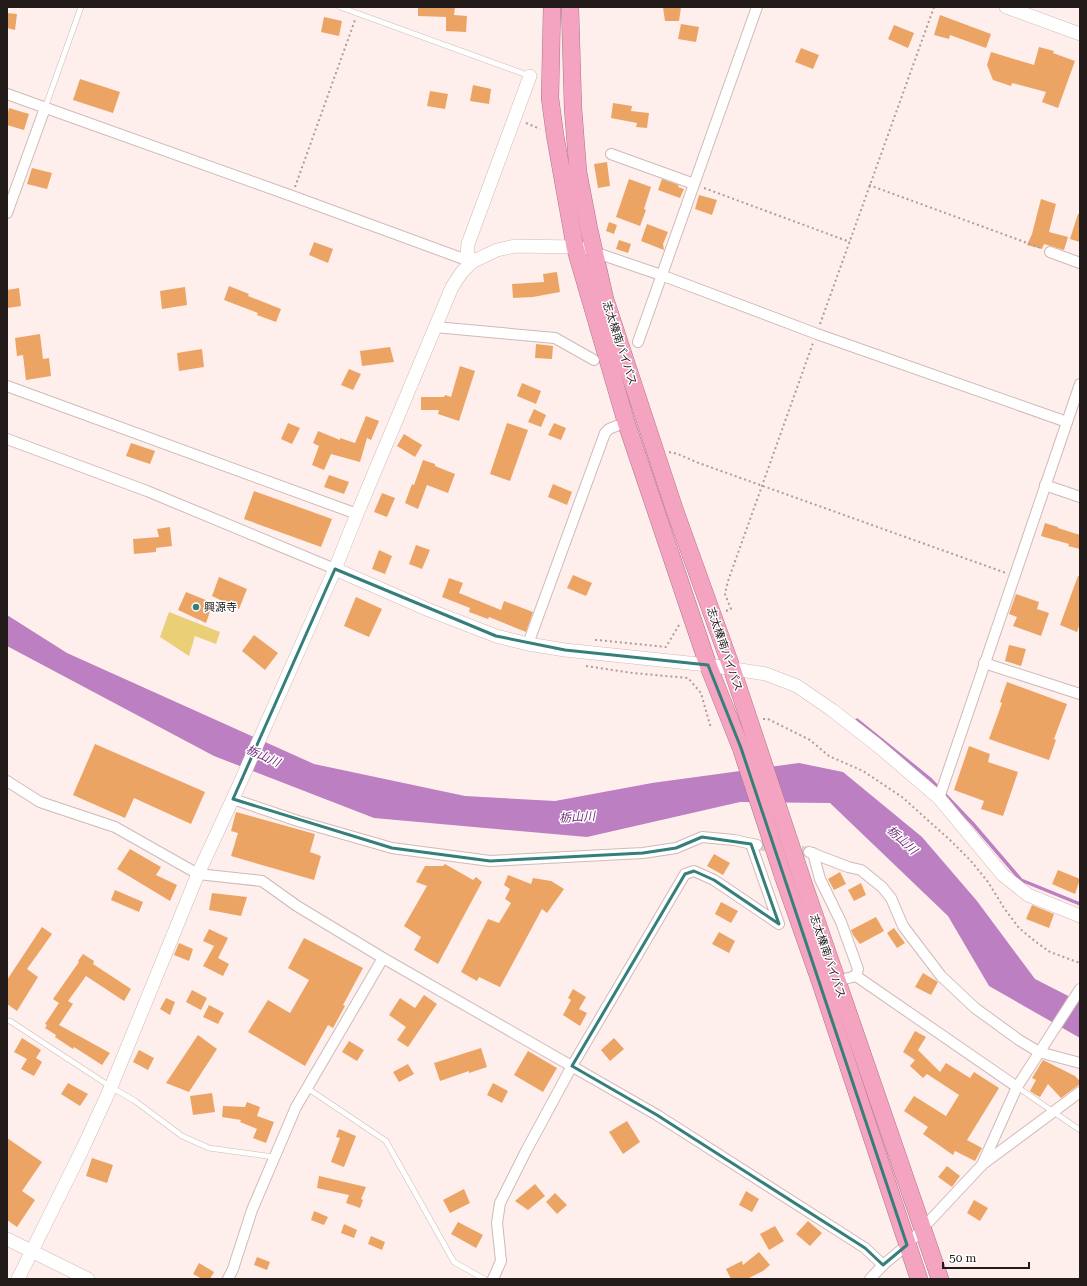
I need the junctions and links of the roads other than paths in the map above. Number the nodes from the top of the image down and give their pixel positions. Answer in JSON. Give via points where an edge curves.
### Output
{"nodes":[{"id":1,"x":81,"y":7,"type":"edge"},
{"id":2,"x":340,"y":7,"type":"edge"},
{"id":3,"x":552,"y":7,"type":"edge"},
{"id":4,"x":570,"y":7,"type":"edge"},
{"id":5,"x":757,"y":7,"type":"edge"},
{"id":6,"x":1006,"y":7,"type":"edge"},
{"id":7,"x":1080,"y":34,"type":"edge"},
{"id":8,"x":530,"y":76,"type":"joint"},
{"id":9,"x":7,"y":94,"type":"edge"},
{"id":10,"x":45,"y":108,"type":"junction"},
{"id":11,"x":611,"y":154,"type":"dead end"},
{"id":12,"x":694,"y":184,"type":"junction"},
{"id":13,"x":7,"y":213,"type":"edge"},
{"id":14,"x":575,"y":247,"type":"junction"},
{"id":15,"x":594,"y":252,"type":"junction"},
{"id":16,"x":1050,"y":252,"type":"road end"},
{"id":17,"x":472,"y":262,"type":"junction"},
{"id":18,"x":1080,"y":263,"type":"edge"},
{"id":19,"x":661,"y":275,"type":"junction"},
{"id":20,"x":434,"y":327,"type":"junction"},
{"id":21,"x":638,"y":342,"type":"dead end"},
{"id":22,"x":594,"y":360,"type":"dead end"},
{"id":23,"x":1080,"y":384,"type":"edge"},
{"id":24,"x":7,"y":386,"type":"edge"},
{"id":25,"x":626,"y":422,"type":"junction"},
{"id":26,"x":1067,"y":422,"type":"junction"},
{"id":27,"x":7,"y":439,"type":"edge"},
{"id":28,"x":1045,"y":486,"type":"junction"},
{"id":29,"x":1080,"y":497,"type":"edge"},
{"id":30,"x":357,"y":514,"type":"junction"},
{"id":31,"x":335,"y":569,"type":"junction"},
{"id":32,"x":528,"y":644,"type":"junction"},
{"id":33,"x":984,"y":663,"type":"junction"},
{"id":34,"x":708,"y":665,"type":"junction"},
{"id":35,"x":732,"y":670,"type":"junction"},
{"id":36,"x":1080,"y":694,"type":"edge"},
{"id":37,"x":7,"y":781,"type":"edge"},
{"id":38,"x":941,"y":792,"type":"junction"},
{"id":39,"x":234,"y":796,"type":"junction"},
{"id":40,"x":198,"y":874,"type":"junction"},
{"id":41,"x":1080,"y":916,"type":"edge"},
{"id":42,"x":383,"y":958,"type":"junction"},
{"id":43,"x":856,"y":976,"type":"junction"},
{"id":44,"x":837,"y":982,"type":"junction"},
{"id":45,"x":1080,"y":989,"type":"edge"},
{"id":46,"x":10,"y":1021,"type":"dead end"},
{"id":47,"x":1041,"y":1050,"type":"junction"},
{"id":48,"x":1080,"y":1063,"type":"edge"},
{"id":49,"x":572,"y":1066,"type":"junction"},
{"id":50,"x":111,"y":1087,"type":"junction"},
{"id":51,"x":1017,"y":1087,"type":"junction"},
{"id":52,"x":307,"y":1088,"type":"junction"},
{"id":53,"x":1080,"y":1092,"type":"edge"},
{"id":54,"x":1053,"y":1112,"type":"junction"},
{"id":55,"x":1080,"y":1130,"type":"edge"},
{"id":56,"x":274,"y":1157,"type":"junction"},
{"id":57,"x":982,"y":1165,"type":"junction"},
{"id":58,"x":922,"y":1229,"type":"junction"},
{"id":59,"x":7,"y":1239,"type":"edge"},
{"id":60,"x":907,"y":1245,"type":"junction"},
{"id":61,"x":32,"y":1251,"type":"junction"},
{"id":62,"x":883,"y":1265,"type":"junction"},
{"id":63,"x":18,"y":1279,"type":"edge"},
{"id":64,"x":88,"y":1279,"type":"edge"},
{"id":65,"x":228,"y":1279,"type":"edge"},
{"id":66,"x":484,"y":1279,"type":"edge"},
{"id":67,"x":493,"y":1279,"type":"edge"},
{"id":68,"x":870,"y":1279,"type":"edge"},
{"id":69,"x":919,"y":1279,"type":"edge"},
{"id":70,"x":940,"y":1279,"type":"edge"}],
"edges":[{"from":1,"to":10,"type":"lane"},
{"from":2,"to":8,"type":"lane"},
{"from":3,"to":14,"type":"highway","name":"志太榛南バイパス","via":[[550,98]]},
{"from":4,"to":15,"type":"highway","name":"志太榛南バイパス","via":[[578,172]]},
{"from":5,"to":12,"type":"street"},
{"from":6,"to":7,"type":"street"},
{"from":8,"to":17,"type":"street","via":[[468,244],[467,253]]},
{"from":9,"to":10,"type":"street"},
{"from":10,"to":13,"type":"street"},
{"from":10,"to":17,"type":"street"},
{"from":11,"to":12,"type":"street"},
{"from":12,"to":19,"type":"street"},
{"from":14,"to":15,"type":"street"},
{"from":14,"to":17,"type":"street","via":[[515,246],[497,250]]},
{"from":14,"to":25,"type":"highway","name":"志太榛南バイパス"},
{"from":15,"to":19,"type":"street"},
{"from":15,"to":35,"type":"highway","name":"志太榛南バイパス","via":[[605,299],[675,511]]},
{"from":16,"to":18,"type":"street"},
{"from":17,"to":20,"type":"street","via":[[452,287]]},
{"from":19,"to":21,"type":"street"},
{"from":19,"to":26,"type":"street","via":[[817,334]]},
{"from":20,"to":22,"type":"street","via":[[555,338]]},
{"from":20,"to":30,"type":"street"},
{"from":23,"to":26,"type":"street"},
{"from":24,"to":30,"type":"street"},
{"from":25,"to":32,"type":"street","via":[[608,429],[605,433]]},
{"from":25,"to":34,"type":"highway","name":"志太榛南バイパス"},
{"from":26,"to":28,"type":"street"},
{"from":27,"to":31,"type":"street","via":[[147,491]]},
{"from":28,"to":29,"type":"street"},
{"from":28,"to":33,"type":"street"},
{"from":30,"to":31,"type":"street"},
{"from":31,"to":32,"type":"street","via":[[429,610],[496,636]]},
{"from":31,"to":39,"type":"street"},
{"from":32,"to":34,"type":"street","via":[[578,652]]},
{"from":33,"to":36,"type":"street"},
{"from":33,"to":38,"type":"street"},
{"from":34,"to":35,"type":"street"},
{"from":34,"to":60,"type":"highway","name":"志太榛南バイパス","via":[[741,748]]},
{"from":35,"to":38,"type":"street","via":[[766,674],[797,686]]},
{"from":35,"to":44,"type":"highway","name":"志太榛南バイパス"},
{"from":37,"to":40,"type":"street","via":[[40,802],[115,827]]},
{"from":38,"to":41,"type":"street","via":[[1003,875],[1028,895]]},
{"from":39,"to":40,"type":"street"},
{"from":39,"to":49,"type":"street","via":[[298,821],[392,848],[490,861],[643,853],[676,848],[702,837],[754,844],[779,924],[714,880],[694,871],[685,874]]},
{"from":40,"to":42,"type":"street","via":[[262,881],[297,906]]},
{"from":40,"to":50,"type":"street"},
{"from":42,"to":49,"type":"street"},
{"from":42,"to":52,"type":"street"},
{"from":43,"to":44,"type":"street"},
{"from":43,"to":47,"type":"street","via":[[858,969],[841,922],[820,879],[811,853],[861,870],[882,887],[891,898],[903,926],[941,976],[975,1008],[1019,1040]]},
{"from":43,"to":51,"type":"street"},
{"from":44,"to":58,"type":"highway","name":"志太榛南バイパス"},
{"from":45,"to":47,"type":"street"},
{"from":46,"to":50,"type":"lane"},
{"from":47,"to":48,"type":"street"},
{"from":47,"to":51,"type":"street"},
{"from":49,"to":62,"type":"street","via":[[657,1115],[865,1248]]},
{"from":49,"to":67,"type":"street","via":[[500,1203],[497,1223],[501,1261]]},
{"from":50,"to":56,"type":"lane","via":[[136,1101],[182,1136],[209,1148]]},
{"from":50,"to":61,"type":"street"},
{"from":51,"to":54,"type":"lane"},
{"from":51,"to":57,"type":"street"},
{"from":52,"to":56,"type":"street"},
{"from":52,"to":66,"type":"lane","via":[[386,1141],[454,1262]]},
{"from":53,"to":54,"type":"street"},
{"from":54,"to":55,"type":"lane"},
{"from":54,"to":57,"type":"street"},
{"from":56,"to":65,"type":"street"},
{"from":57,"to":58,"type":"street"},
{"from":58,"to":60,"type":"street"},
{"from":58,"to":70,"type":"highway","name":"志太榛南バイパス"},
{"from":59,"to":61,"type":"street"},
{"from":60,"to":62,"type":"street"},
{"from":60,"to":69,"type":"highway","name":"志太榛南バイパス"},
{"from":61,"to":63,"type":"street"},
{"from":61,"to":64,"type":"street"},
{"from":62,"to":68,"type":"street"}]}
